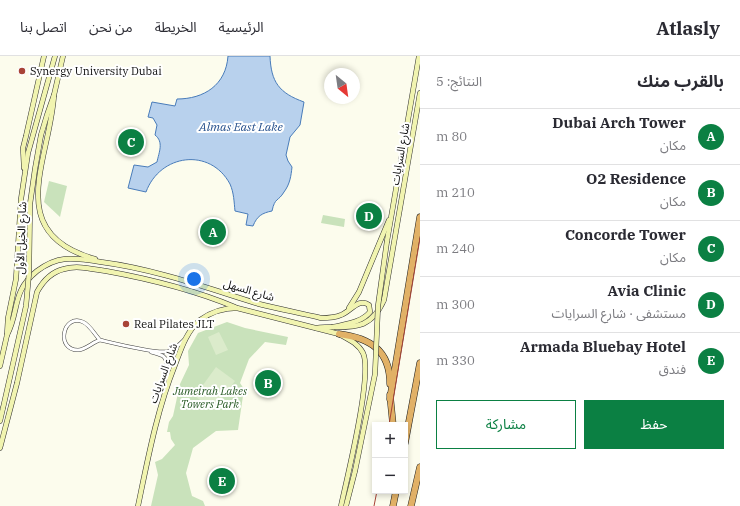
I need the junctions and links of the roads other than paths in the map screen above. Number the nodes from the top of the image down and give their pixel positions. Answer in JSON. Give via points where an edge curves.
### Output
{"nodes":[{"id":1,"x":44,"y":56,"type":"edge"},
{"id":2,"x":55,"y":56,"type":"edge"},
{"id":3,"x":63,"y":56,"type":"edge"},
{"id":4,"x":419,"y":56,"type":"edge"},
{"id":5,"x":418,"y":71,"type":"edge"},
{"id":6,"x":420,"y":93,"type":"edge"},
{"id":7,"x":54,"y":95,"type":"junction"},
{"id":8,"x":25,"y":174,"type":"junction"},
{"id":9,"x":392,"y":211,"type":"junction"},
{"id":10,"x":420,"y":217,"type":"edge"},
{"id":11,"x":106,"y":263,"type":"junction"},
{"id":12,"x":237,"y":308,"type":"junction"},
{"id":13,"x":340,"y":316,"type":"junction"},
{"id":14,"x":333,"y":327,"type":"junction"},
{"id":15,"x":314,"y":328,"type":"junction"},
{"id":16,"x":339,"y":334,"type":"junction"},
{"id":17,"x":7,"y":335,"type":"junction"},
{"id":18,"x":187,"y":337,"type":"junction"},
{"id":19,"x":100,"y":340,"type":"junction"},
{"id":20,"x":149,"y":351,"type":"junction"},
{"id":21,"x":420,"y":363,"type":"edge"},
{"id":22,"x":0,"y":366,"type":"edge"},
{"id":23,"x":169,"y":380,"type":"junction"},
{"id":24,"x":390,"y":399,"type":"junction"},
{"id":25,"x":0,"y":421,"type":"edge"},
{"id":26,"x":393,"y":422,"type":"edge"},
{"id":27,"x":408,"y":427,"type":"edge"},
{"id":28,"x":0,"y":448,"type":"edge"},
{"id":29,"x":420,"y":467,"type":"edge"},
{"id":30,"x":394,"y":494,"type":"edge"},
{"id":31,"x":396,"y":494,"type":"edge"},
{"id":32,"x":395,"y":498,"type":"junction"},
{"id":33,"x":138,"y":506,"type":"edge"},
{"id":34,"x":341,"y":506,"type":"edge"},
{"id":35,"x":346,"y":506,"type":"edge"},
{"id":36,"x":393,"y":506,"type":"edge"},
{"id":37,"x":411,"y":506,"type":"edge"}],
"edges":[{"from":1,"to":8,"type":"main road","via":[[23,148]]},
{"from":2,"to":8,"type":"main road","name":"شارع الخيل الأول","via":[[32,136]]},
{"from":3,"to":7,"type":"main road","name":"شارع الخيل الأول"},
{"from":4,"to":5,"type":"main road","name":"شارع السرايات"},
{"from":5,"to":9,"type":"main road","name":"شارع السرايات"},
{"from":6,"to":14,"type":"main road","name":"شارع السرايات","via":[[384,300],[377,312],[366,322],[352,327]]},
{"from":7,"to":11,"type":"main road","name":"شارع السهل","via":[[38,186],[41,213],[49,231],[66,247]]},
{"from":7,"to":25,"type":"main road","name":"شارع الخيل الأول","bridge":true,"via":[[34,169],[26,306]]},
{"from":8,"to":17,"type":"main road","name":"شارع الخيل الأول","via":[[16,275]]},
{"from":9,"to":13,"type":"main road","name":"شارع السرايات","via":[[359,292]]},
{"from":9,"to":35,"type":"main road","name":"شارع السرايات","bridge":true,"via":[[378,312],[375,374]]},
{"from":10,"to":24,"type":"highway"},
{"from":11,"to":13,"type":"main road","name":"شارع السهل","via":[[149,271],[321,318]]},
{"from":11,"to":17,"type":"main road","name":"شارع السهل","via":[[64,259],[38,270],[19,293]]},
{"from":12,"to":15,"type":"main road","name":"شارع السرايات"},
{"from":12,"to":18,"type":"main road","name":"شارع السرايات","via":[[227,308],[208,315]]},
{"from":12,"to":28,"type":"main road","via":[[199,293],[117,273],[72,267],[55,272],[37,292]]},
{"from":13,"to":14,"type":"main road","via":[[360,302],[370,308],[368,314],[360,320]]},
{"from":14,"to":15,"type":"main road","name":"شارع السرايات"},
{"from":15,"to":16,"type":"main road","name":"شارع السرايات"},
{"from":16,"to":24,"type":"highway","via":[[365,340],[380,352],[389,369]]},
{"from":16,"to":34,"type":"main road","name":"شارع السرايات","via":[[359,347],[365,358],[360,415]]},
{"from":17,"to":22,"type":"main road","name":"شارع الخيل الأول"},
{"from":18,"to":20,"type":"street","via":[[170,351]]},
{"from":18,"to":23,"type":"main road","name":"شارع السرايات"},
{"from":19,"to":19,"type":"street","via":[[81,349],[74,349],[65,343],[63,334],[71,323],[80,321]]},
{"from":19,"to":20,"type":"street"},
{"from":20,"to":23,"type":"street","via":[[166,359],[166,374]]},
{"from":21,"to":27,"type":"highway"},
{"from":23,"to":33,"type":"main road","name":"شارع السرايات"},
{"from":24,"to":26,"type":"highway"},
{"from":29,"to":37,"type":"highway"},
{"from":30,"to":32,"type":"highway"},
{"from":31,"to":32,"type":"highway"},
{"from":32,"to":36,"type":"highway"}]}
